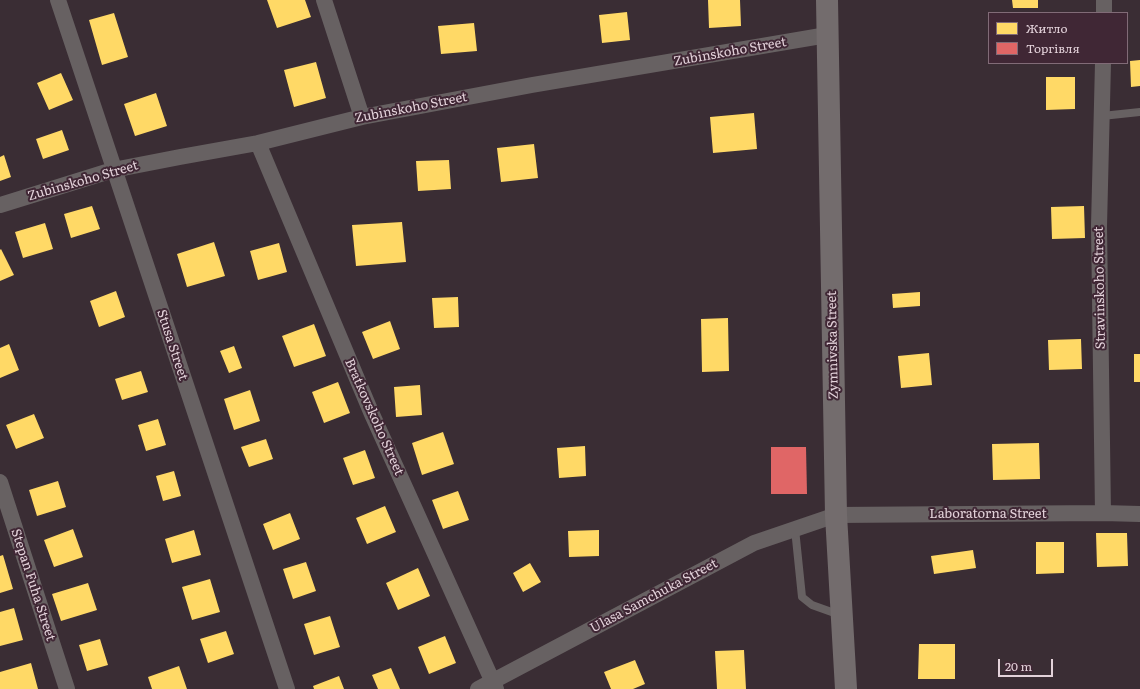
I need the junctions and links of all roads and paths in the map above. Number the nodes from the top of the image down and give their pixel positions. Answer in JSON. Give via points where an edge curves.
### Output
{"nodes":[{"id":1,"x":58,"y":0,"type":"edge"},
{"id":2,"x":324,"y":0,"type":"edge"},
{"id":3,"x":827,"y":0,"type":"edge"},
{"id":4,"x":1104,"y":0,"type":"edge"},
{"id":5,"x":1104,"y":12,"type":"edge"},
{"id":6,"x":827,"y":36,"type":"junction"},
{"id":7,"x":1103,"y":64,"type":"edge"},
{"id":8,"x":1140,"y":112,"type":"edge"},
{"id":9,"x":1102,"y":116,"type":"junction"},
{"id":10,"x":362,"y":117,"type":"junction"},
{"id":11,"x":258,"y":143,"type":"junction"},
{"id":12,"x":113,"y":170,"type":"junction"},
{"id":13,"x":0,"y":205,"type":"edge"},
{"id":14,"x":0,"y":482,"type":"edge"},
{"id":15,"x":1103,"y":513,"type":"junction"},
{"id":16,"x":1140,"y":514,"type":"edge"},
{"id":17,"x":836,"y":515,"type":"junction"},
{"id":18,"x":795,"y":529,"type":"junction"},
{"id":19,"x":841,"y":615,"type":"junction"},
{"id":20,"x":494,"y":685,"type":"edge"},
{"id":21,"x":67,"y":689,"type":"edge"},
{"id":22,"x":287,"y":689,"type":"edge"},
{"id":23,"x":478,"y":689,"type":"edge"},
{"id":24,"x":846,"y":689,"type":"edge"}],
"edges":[{"from":1,"to":12,"type":"street","name":"Stusa Street"},
{"from":2,"to":10,"type":"street"},
{"from":3,"to":6,"type":"main road","name":"Zymnivska Street"},
{"from":4,"to":5,"type":"street"},
{"from":6,"to":10,"type":"street","name":"Zubinskoho Street","via":[[532,85]]},
{"from":6,"to":17,"type":"main road","name":"Zymnivska Street"},
{"from":7,"to":9,"type":"street","name":"Stravinskoho Street"},
{"from":8,"to":9,"type":"lane"},
{"from":9,"to":15,"type":"street","name":"Stravinskoho Street","via":[[1099,226]]},
{"from":10,"to":11,"type":"street","name":"Zubinskoho Street"},
{"from":11,"to":12,"type":"street","name":"Zubinskoho Street"},
{"from":11,"to":20,"type":"street","name":"Bratkovskoho Street","via":[[371,412]]},
{"from":12,"to":13,"type":"street","name":"Zubinskoho Street"},
{"from":12,"to":22,"type":"street","name":"Stusa Street"},
{"from":14,"to":21,"type":"street","name":"Stepan Fuha Street"},
{"from":15,"to":16,"type":"street","name":"Laboratorna Street"},
{"from":15,"to":17,"type":"street","name":"Laboratorna Street"},
{"from":17,"to":18,"type":"street","name":"Ulasa Samchuka Street"},
{"from":17,"to":19,"type":"main road","name":"Zymnivska Street"},
{"from":18,"to":19,"type":"lane","via":[[802,597],[812,605]]},
{"from":18,"to":20,"type":"street","name":"Ulasa Samchuka Street","via":[[754,543]]},
{"from":19,"to":24,"type":"main road","name":"Zymnivska Street"},
{"from":20,"to":23,"type":"street","name":"Ulasa Samchuka Street"}]}
